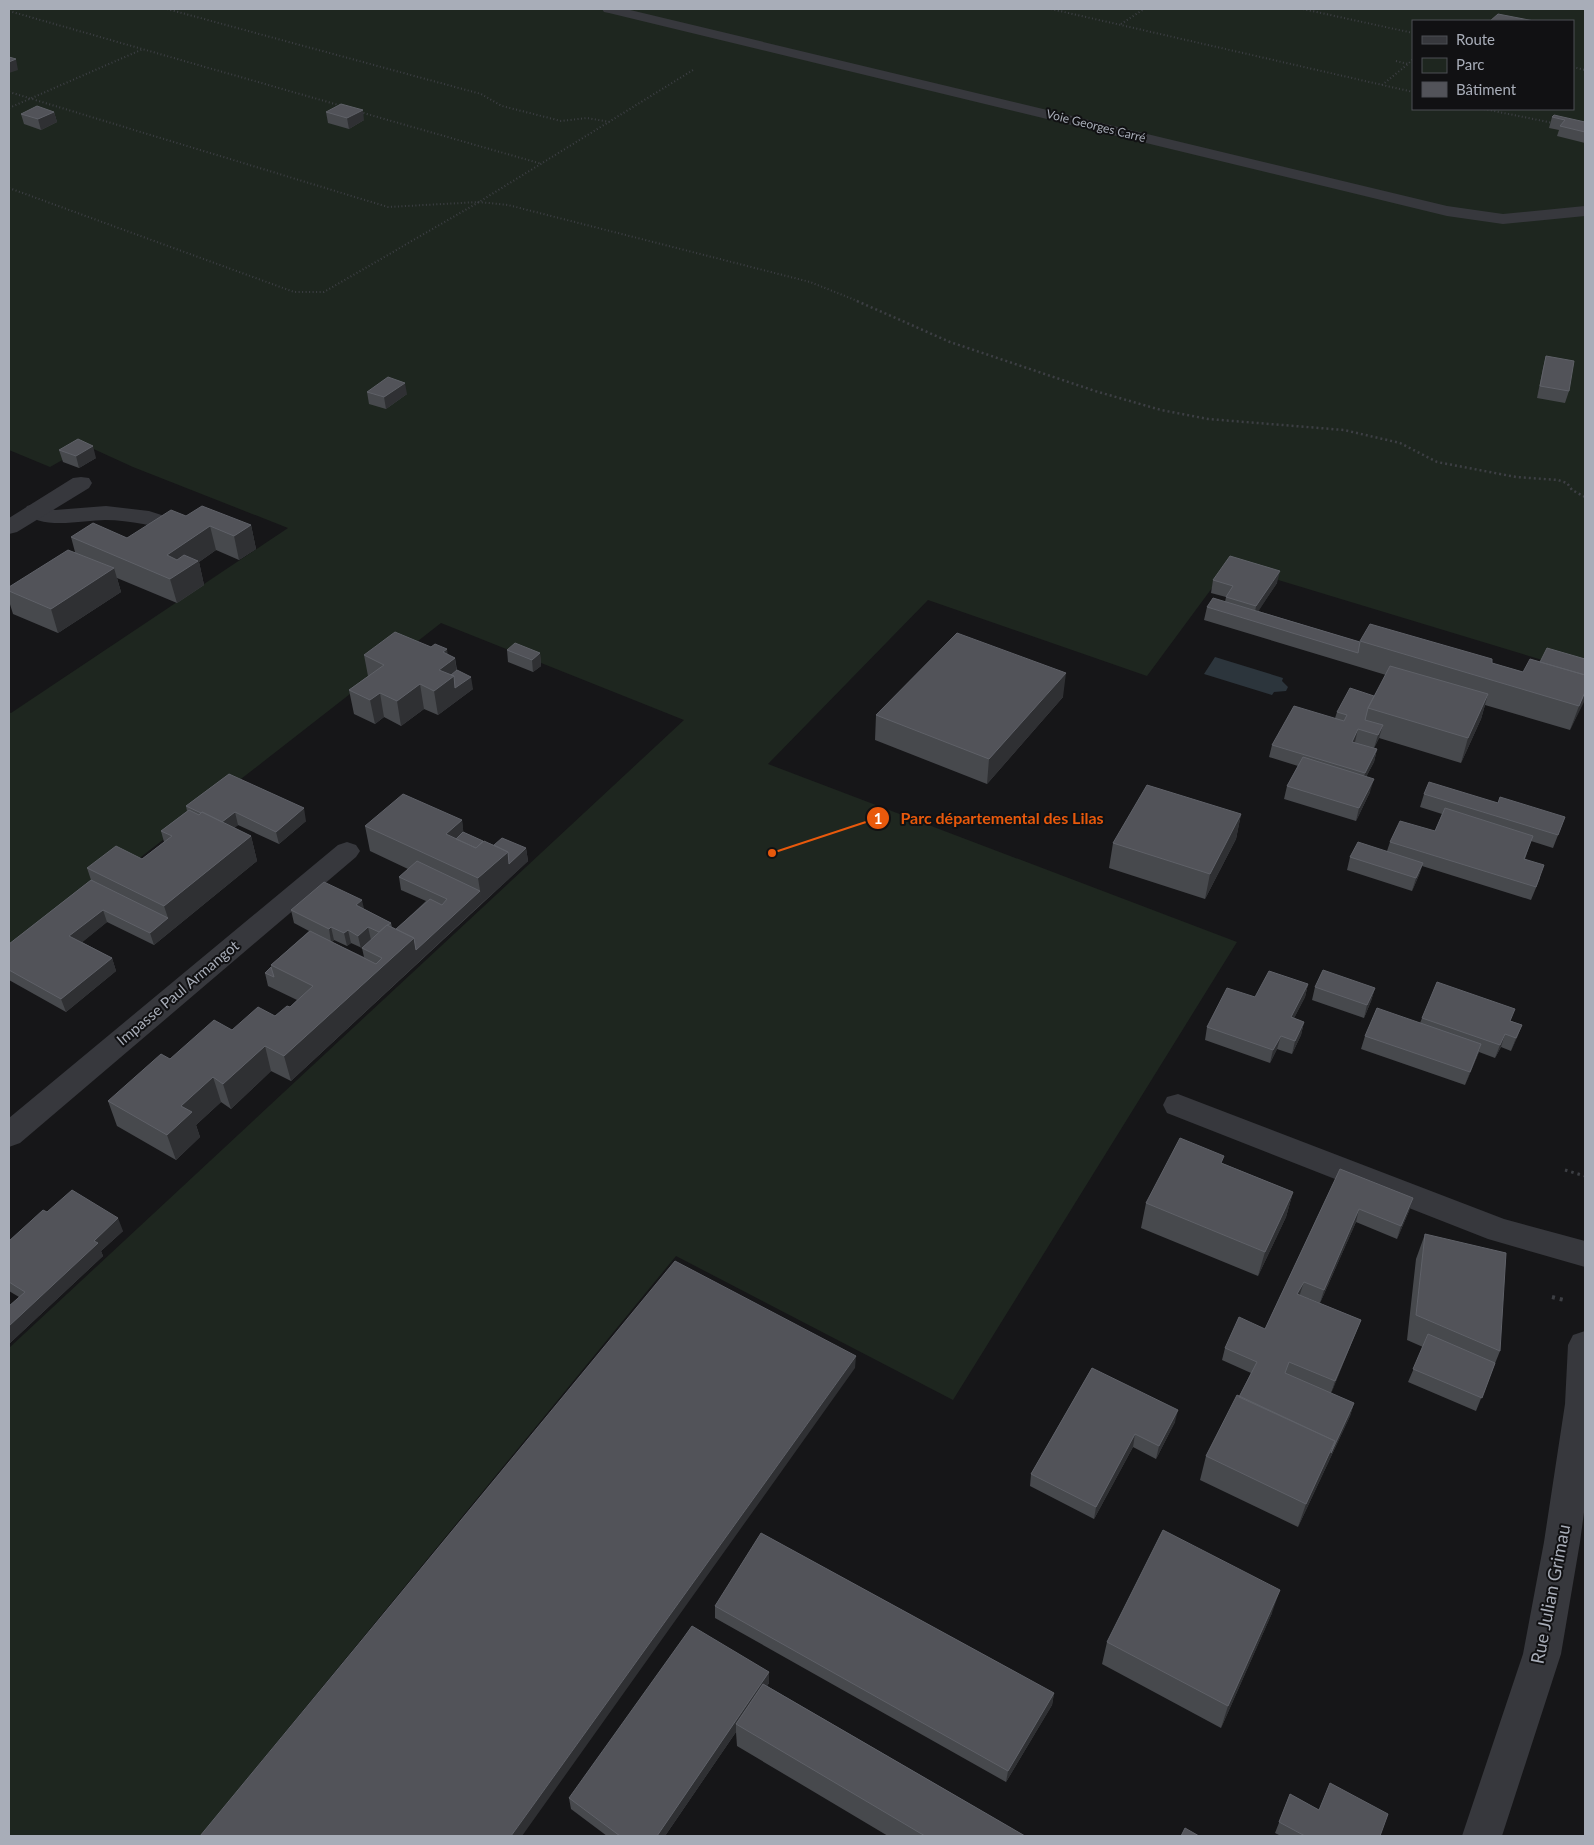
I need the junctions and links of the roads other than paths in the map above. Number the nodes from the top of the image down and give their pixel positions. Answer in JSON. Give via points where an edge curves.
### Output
{"nodes":[{"id":1,"x":609,"y":9,"type":"edge"},
{"id":2,"x":1585,"y":211,"type":"edge"},
{"id":3,"x":81,"y":483,"type":"dead end"},
{"id":4,"x":35,"y":511,"type":"junction"},
{"id":5,"x":9,"y":527,"type":"edge"},
{"id":6,"x":193,"y":532,"type":"edge"},
{"id":7,"x":348,"y":851,"type":"dead end"},
{"id":8,"x":1178,"y":1105,"type":"dead end"},
{"id":9,"x":9,"y":1135,"type":"edge"},
{"id":10,"x":1585,"y":1254,"type":"edge"},
{"id":11,"x":1585,"y":1345,"type":"edge"},
{"id":12,"x":1482,"y":1836,"type":"edge"}],
"edges":[{"from":1,"to":2,"type":"street","name":"Voie Georges Carré","via":[[1447,211],[1503,219]]},
{"from":3,"to":4,"type":"street"},
{"from":4,"to":5,"type":"street"},
{"from":4,"to":6,"type":"street","via":[[54,516],[106,513],[150,518]]},
{"from":7,"to":9,"type":"street","name":"Impasse Paul Armangot"},
{"from":8,"to":10,"type":"street","via":[[1500,1230]]},
{"from":11,"to":12,"type":"street","name":"Rue Julian Grimau","via":[[1581,1414],[1542,1654]]}]}
